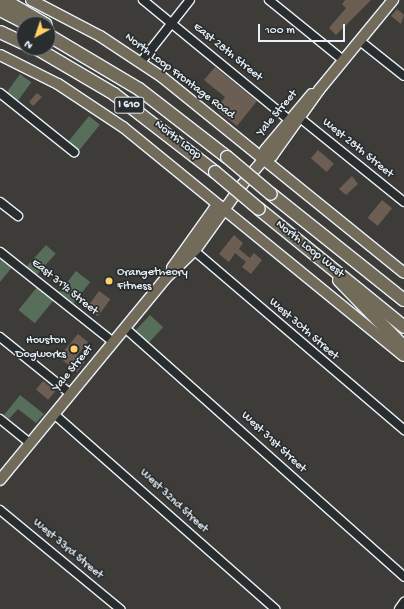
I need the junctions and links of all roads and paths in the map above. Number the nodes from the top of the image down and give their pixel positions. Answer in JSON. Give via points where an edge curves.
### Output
{"nodes":[{"id":1,"x":4,"y":0,"type":"edge"},
{"id":2,"x":31,"y":0,"type":"edge"},
{"id":3,"x":143,"y":0,"type":"edge"},
{"id":4,"x":190,"y":0,"type":"edge"},
{"id":5,"x":269,"y":0,"type":"edge"},
{"id":6,"x":393,"y":0,"type":"edge"},
{"id":7,"x":0,"y":10,"type":"edge"},
{"id":8,"x":31,"y":16,"type":"edge"},
{"id":9,"x":16,"y":18,"type":"edge"},
{"id":10,"x":171,"y":23,"type":"junction"},
{"id":11,"x":0,"y":32,"type":"edge"},
{"id":12,"x":56,"y":32,"type":"edge"},
{"id":13,"x":0,"y":37,"type":"edge"},
{"id":14,"x":56,"y":39,"type":"edge"},
{"id":15,"x":16,"y":40,"type":"edge"},
{"id":16,"x":360,"y":40,"type":"junction"},
{"id":17,"x":16,"y":42,"type":"edge"},
{"id":18,"x":85,"y":54,"type":"junction"},
{"id":19,"x":0,"y":55,"type":"edge"},
{"id":20,"x":54,"y":56,"type":"edge"},
{"id":21,"x":344,"y":60,"type":"junction"},
{"id":22,"x":141,"y":62,"type":"junction"},
{"id":23,"x":404,"y":76,"type":"edge"},
{"id":24,"x":0,"y":94,"type":"edge"},
{"id":25,"x":295,"y":119,"type":"junction"},
{"id":26,"x":74,"y":152,"type":"dead end"},
{"id":27,"x":227,"y":157,"type":"joint"},
{"id":28,"x":264,"y":159,"type":"junction"},
{"id":29,"x":215,"y":172,"type":"joint"},
{"id":30,"x":0,"y":202,"type":"edge"},
{"id":31,"x":404,"y":202,"type":"edge"},
{"id":32,"x":223,"y":207,"type":"junction"},
{"id":33,"x":18,"y":216,"type":"dead end"},
{"id":34,"x":191,"y":248,"type":"junction"},
{"id":35,"x":0,"y":252,"type":"edge"},
{"id":36,"x":329,"y":266,"type":"junction"},
{"id":37,"x":404,"y":274,"type":"edge"},
{"id":38,"x":403,"y":299,"type":"edge"},
{"id":39,"x":404,"y":327,"type":"edge"},
{"id":40,"x":124,"y":328,"type":"junction"},
{"id":41,"x":0,"y":337,"type":"edge"},
{"id":42,"x":113,"y":342,"type":"junction"},
{"id":43,"x":404,"y":347,"type":"edge"},
{"id":44,"x":404,"y":356,"type":"edge"},
{"id":45,"x":71,"y":394,"type":"junction"},
{"id":46,"x":54,"y":414,"type":"junction"},
{"id":47,"x":0,"y":419,"type":"edge"},
{"id":48,"x":404,"y":430,"type":"edge"},
{"id":49,"x":30,"y":443,"type":"junction"},
{"id":50,"x":0,"y":480,"type":"edge"},
{"id":51,"x":0,"y":510,"type":"edge"},
{"id":52,"x":404,"y":577,"type":"edge"},
{"id":53,"x":404,"y":602,"type":"edge"},
{"id":54,"x":120,"y":609,"type":"edge"},
{"id":55,"x":275,"y":609,"type":"edge"},
{"id":56,"x":399,"y":609,"type":"edge"}],
"edges":[{"from":1,"to":8,"type":"highway"},
{"from":2,"to":22,"type":"main road","name":"North Loop Frontage Road","via":[[81,25]]},
{"from":3,"to":10,"type":"street","name":"East 28th Street"},
{"from":4,"to":10,"type":"street"},
{"from":5,"to":21,"type":"street"},
{"from":6,"to":16,"type":"main road","name":"Yale Street"},
{"from":7,"to":9,"type":"highway"},
{"from":10,"to":22,"type":"street"},
{"from":10,"to":25,"type":"street","name":"East 28th Street"},
{"from":11,"to":15,"type":"highway"},
{"from":12,"to":18,"type":"highway"},
{"from":13,"to":17,"type":"highway"},
{"from":14,"to":18,"type":"highway","name":"North Loop","number":"I 610"},
{"from":16,"to":21,"type":"main road","name":"Yale Street"},
{"from":16,"to":23,"type":"street"},
{"from":18,"to":27,"type":"highway","name":"North Loop","number":"I 610","via":[[145,93]]},
{"from":19,"to":32,"type":"main road","via":[[102,111]]},
{"from":20,"to":29,"type":"highway","name":"North Loop","number":"I 610","via":[[142,114]]},
{"from":21,"to":25,"type":"main road","name":"Yale Street"},
{"from":22,"to":28,"type":"main road","name":"North Loop Frontage Road"},
{"from":24,"to":26,"type":"street"},
{"from":25,"to":28,"type":"main road","name":"Yale Street","via":[[272,156]]},
{"from":25,"to":31,"type":"street","name":"West 28th Street"},
{"from":27,"to":38,"type":"highway","name":"North Loop West","number":"I 610","bridge":true},
{"from":28,"to":32,"type":"main road","name":"Yale Street"},
{"from":28,"to":37,"type":"main road","name":"North Loop Frontage Road"},
{"from":29,"to":36,"type":"highway","name":"North Loop West","number":"I 610","bridge":true},
{"from":30,"to":33,"type":"street"},
{"from":32,"to":34,"type":"main road","name":"Yale Street","via":[[222,216]]},
{"from":32,"to":44,"type":"main road"},
{"from":34,"to":40,"type":"main road","name":"Yale Street"},
{"from":34,"to":48,"type":"street","name":"West 30th Street"},
{"from":35,"to":42,"type":"street","name":"East 31½ Street"},
{"from":36,"to":39,"type":"highway","name":"North Loop West","number":"I 610"},
{"from":36,"to":43,"type":"highway","via":[[344,288]]},
{"from":40,"to":42,"type":"main road","name":"Yale Street"},
{"from":40,"to":52,"type":"street","name":"West 31st Street"},
{"from":41,"to":45,"type":"street"},
{"from":42,"to":45,"type":"main road","name":"Yale Street"},
{"from":45,"to":46,"type":"main road","name":"Yale Street"},
{"from":46,"to":49,"type":"main road","name":"Yale Street"},
{"from":46,"to":55,"type":"street","name":"West 32nd Street"},
{"from":47,"to":49,"type":"street"},
{"from":49,"to":50,"type":"main road","name":"Yale Street"},
{"from":51,"to":54,"type":"street","name":"West 33rd Street"},
{"from":53,"to":56,"type":"street"}]}
